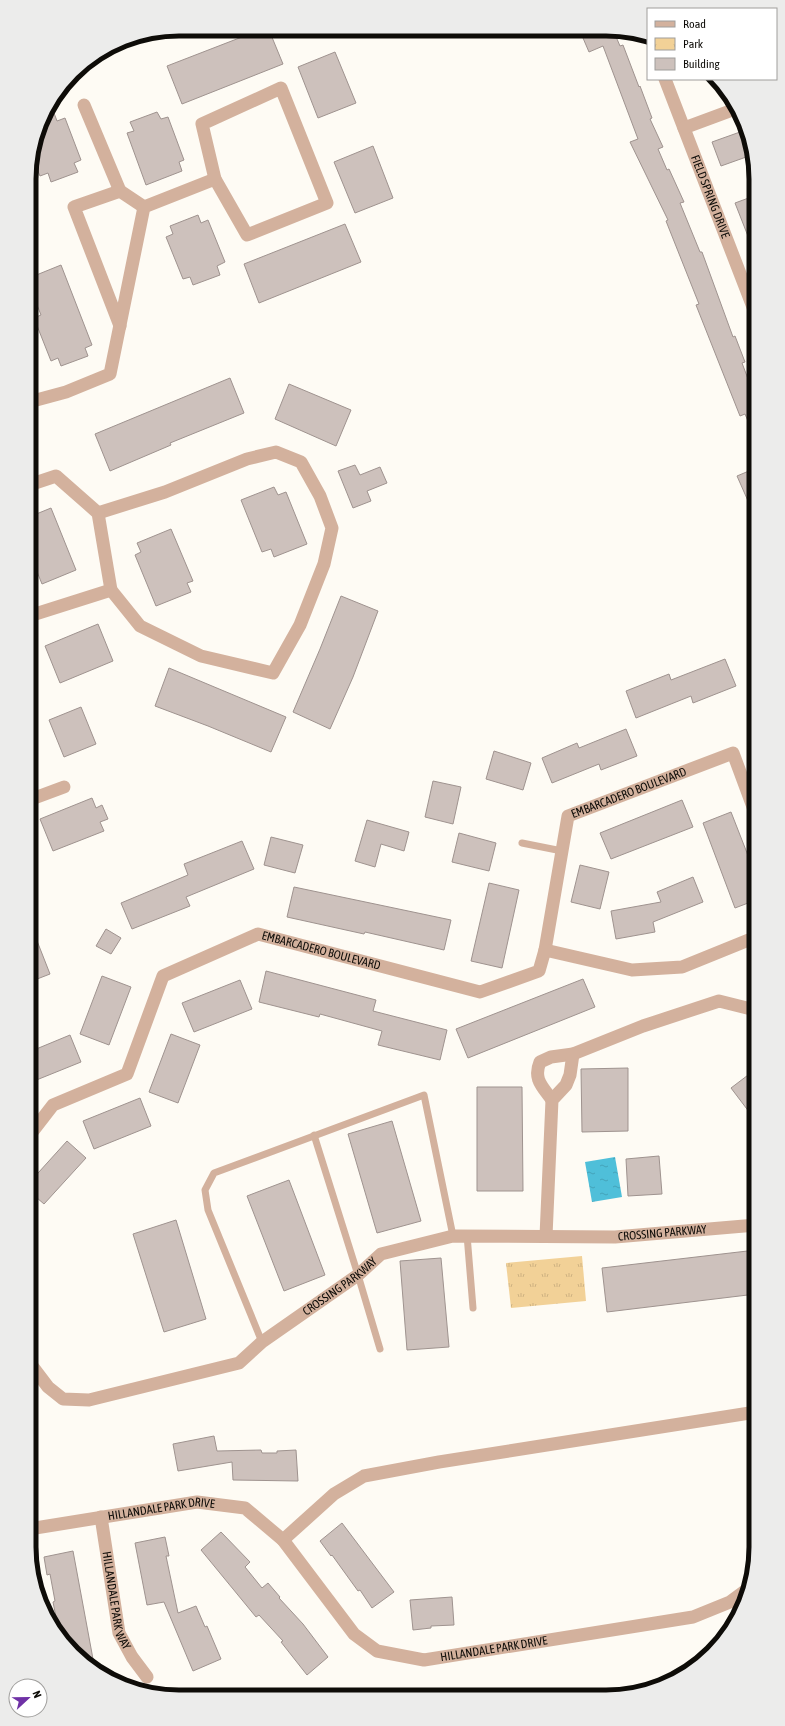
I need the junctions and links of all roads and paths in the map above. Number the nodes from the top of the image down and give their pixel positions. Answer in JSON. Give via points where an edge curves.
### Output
{"nodes":[{"id":1,"x":665,"y":80,"type":"edge"},
{"id":2,"x":84,"y":105,"type":"dead end"},
{"id":3,"x":732,"y":110,"type":"edge"},
{"id":4,"x":684,"y":128,"type":"junction"},
{"id":5,"x":215,"y":179,"type":"junction"},
{"id":6,"x":120,"y":191,"type":"junction"},
{"id":7,"x":144,"y":207,"type":"junction"},
{"id":8,"x":749,"y":297,"type":"edge"},
{"id":9,"x":120,"y":326,"type":"junction"},
{"id":10,"x":36,"y":400,"type":"edge"},
{"id":11,"x":36,"y":483,"type":"edge"},
{"id":12,"x":98,"y":513,"type":"junction"},
{"id":13,"x":111,"y":590,"type":"junction"},
{"id":14,"x":36,"y":614,"type":"edge"},
{"id":15,"x":64,"y":786,"type":"dead end"},
{"id":16,"x":749,"y":796,"type":"edge"},
{"id":17,"x":36,"y":797,"type":"edge"},
{"id":18,"x":522,"y":843,"type":"dead end"},
{"id":19,"x":562,"y":851,"type":"junction"},
{"id":20,"x":749,"y":940,"type":"edge"},
{"id":21,"x":544,"y":950,"type":"junction"},
{"id":22,"x":749,"y":1008,"type":"edge"},
{"id":23,"x":573,"y":1054,"type":"junction"},
{"id":24,"x":552,"y":1100,"type":"junction"},
{"id":25,"x":36,"y":1127,"type":"edge"},
{"id":26,"x":314,"y":1135,"type":"junction"},
{"id":27,"x":749,"y":1226,"type":"edge"},
{"id":28,"x":467,"y":1235,"type":"junction"},
{"id":29,"x":453,"y":1236,"type":"junction"},
{"id":30,"x":546,"y":1236,"type":"junction"},
{"id":31,"x":358,"y":1275,"type":"junction"},
{"id":32,"x":473,"y":1308,"type":"dead end"},
{"id":33,"x":262,"y":1342,"type":"junction"},
{"id":34,"x":380,"y":1349,"type":"dead end"},
{"id":35,"x":36,"y":1371,"type":"edge"},
{"id":36,"x":749,"y":1413,"type":"edge"},
{"id":37,"x":101,"y":1517,"type":"junction"},
{"id":38,"x":36,"y":1528,"type":"edge"},
{"id":39,"x":283,"y":1540,"type":"junction"},
{"id":40,"x":741,"y":1594,"type":"edge"},
{"id":41,"x":147,"y":1677,"type":"dead end"}],
"edges":[{"from":1,"to":4,"type":"street","name":"FIELD SPRING DRIVE"},
{"from":2,"to":6,"type":"street"},
{"from":3,"to":4,"type":"street"},
{"from":4,"to":8,"type":"street","name":"FIELD SPRING DRIVE"},
{"from":5,"to":5,"type":"street","via":[[247,236],[326,203],[281,88],[202,124]]},
{"from":5,"to":7,"type":"street"},
{"from":6,"to":7,"type":"street"},
{"from":6,"to":9,"type":"street","via":[[74,207]]},
{"from":7,"to":9,"type":"street"},
{"from":9,"to":10,"type":"street","via":[[110,374],[66,392]]},
{"from":11,"to":12,"type":"street","via":[[56,476]]},
{"from":12,"to":13,"type":"street"},
{"from":12,"to":13,"type":"street","via":[[164,492],[247,459],[276,452],[301,462],[320,496],[332,528],[324,564],[300,626],[273,673],[201,656],[140,626]]},
{"from":13,"to":14,"type":"street"},
{"from":15,"to":17,"type":"street"},
{"from":16,"to":19,"type":"street","name":"EMBARCADERO BOULEVARD","via":[[733,753],[568,816]]},
{"from":18,"to":19,"type":"lane"},
{"from":19,"to":21,"type":"street","name":"EMBARCADERO BOULEVARD"},
{"from":20,"to":21,"type":"street","via":[[682,967],[632,970]]},
{"from":21,"to":25,"type":"street","name":"EMBARCADERO BOULEVARD","via":[[539,971],[480,992],[258,934],[163,976],[127,1074],[53,1105]]},
{"from":22,"to":23,"type":"street","via":[[719,1001],[643,1026]]},
{"from":23,"to":24,"type":"street","via":[[566,1086]]},
{"from":23,"to":24,"type":"street","via":[[551,1057],[540,1062],[536,1070],[538,1080]]},
{"from":24,"to":30,"type":"street"},
{"from":26,"to":29,"type":"lane","via":[[424,1095]]},
{"from":26,"to":31,"type":"lane"},
{"from":26,"to":33,"type":"lane","via":[[214,1173],[204,1190],[208,1210]]},
{"from":27,"to":30,"type":"street","name":"CROSSING PARKWAY","via":[[616,1237]]},
{"from":28,"to":29,"type":"street","name":"CROSSING PARKWAY"},
{"from":28,"to":30,"type":"street","name":"CROSSING PARKWAY"},
{"from":28,"to":32,"type":"lane"},
{"from":29,"to":31,"type":"street","name":"CROSSING PARKWAY","via":[[381,1254]]},
{"from":31,"to":33,"type":"street","name":"CROSSING PARKWAY"},
{"from":31,"to":34,"type":"lane"},
{"from":33,"to":35,"type":"street","name":"CROSSING PARKWAY","via":[[239,1363],[89,1400],[63,1399],[48,1387]]},
{"from":36,"to":39,"type":"street","via":[[364,1476],[334,1494]]},
{"from":37,"to":38,"type":"street","name":"HILLANDALE PARK DRIVE"},
{"from":37,"to":39,"type":"street","name":"HILLANDALE PARK DRIVE","via":[[198,1502],[246,1508]]},
{"from":37,"to":41,"type":"street","name":"HILLANDALE PARK WAY","via":[[119,1632],[132,1657]]},
{"from":39,"to":40,"type":"street","name":"HILLANDALE PARK DRIVE","via":[[354,1634],[377,1651],[424,1660],[693,1617],[730,1602]]}]}
